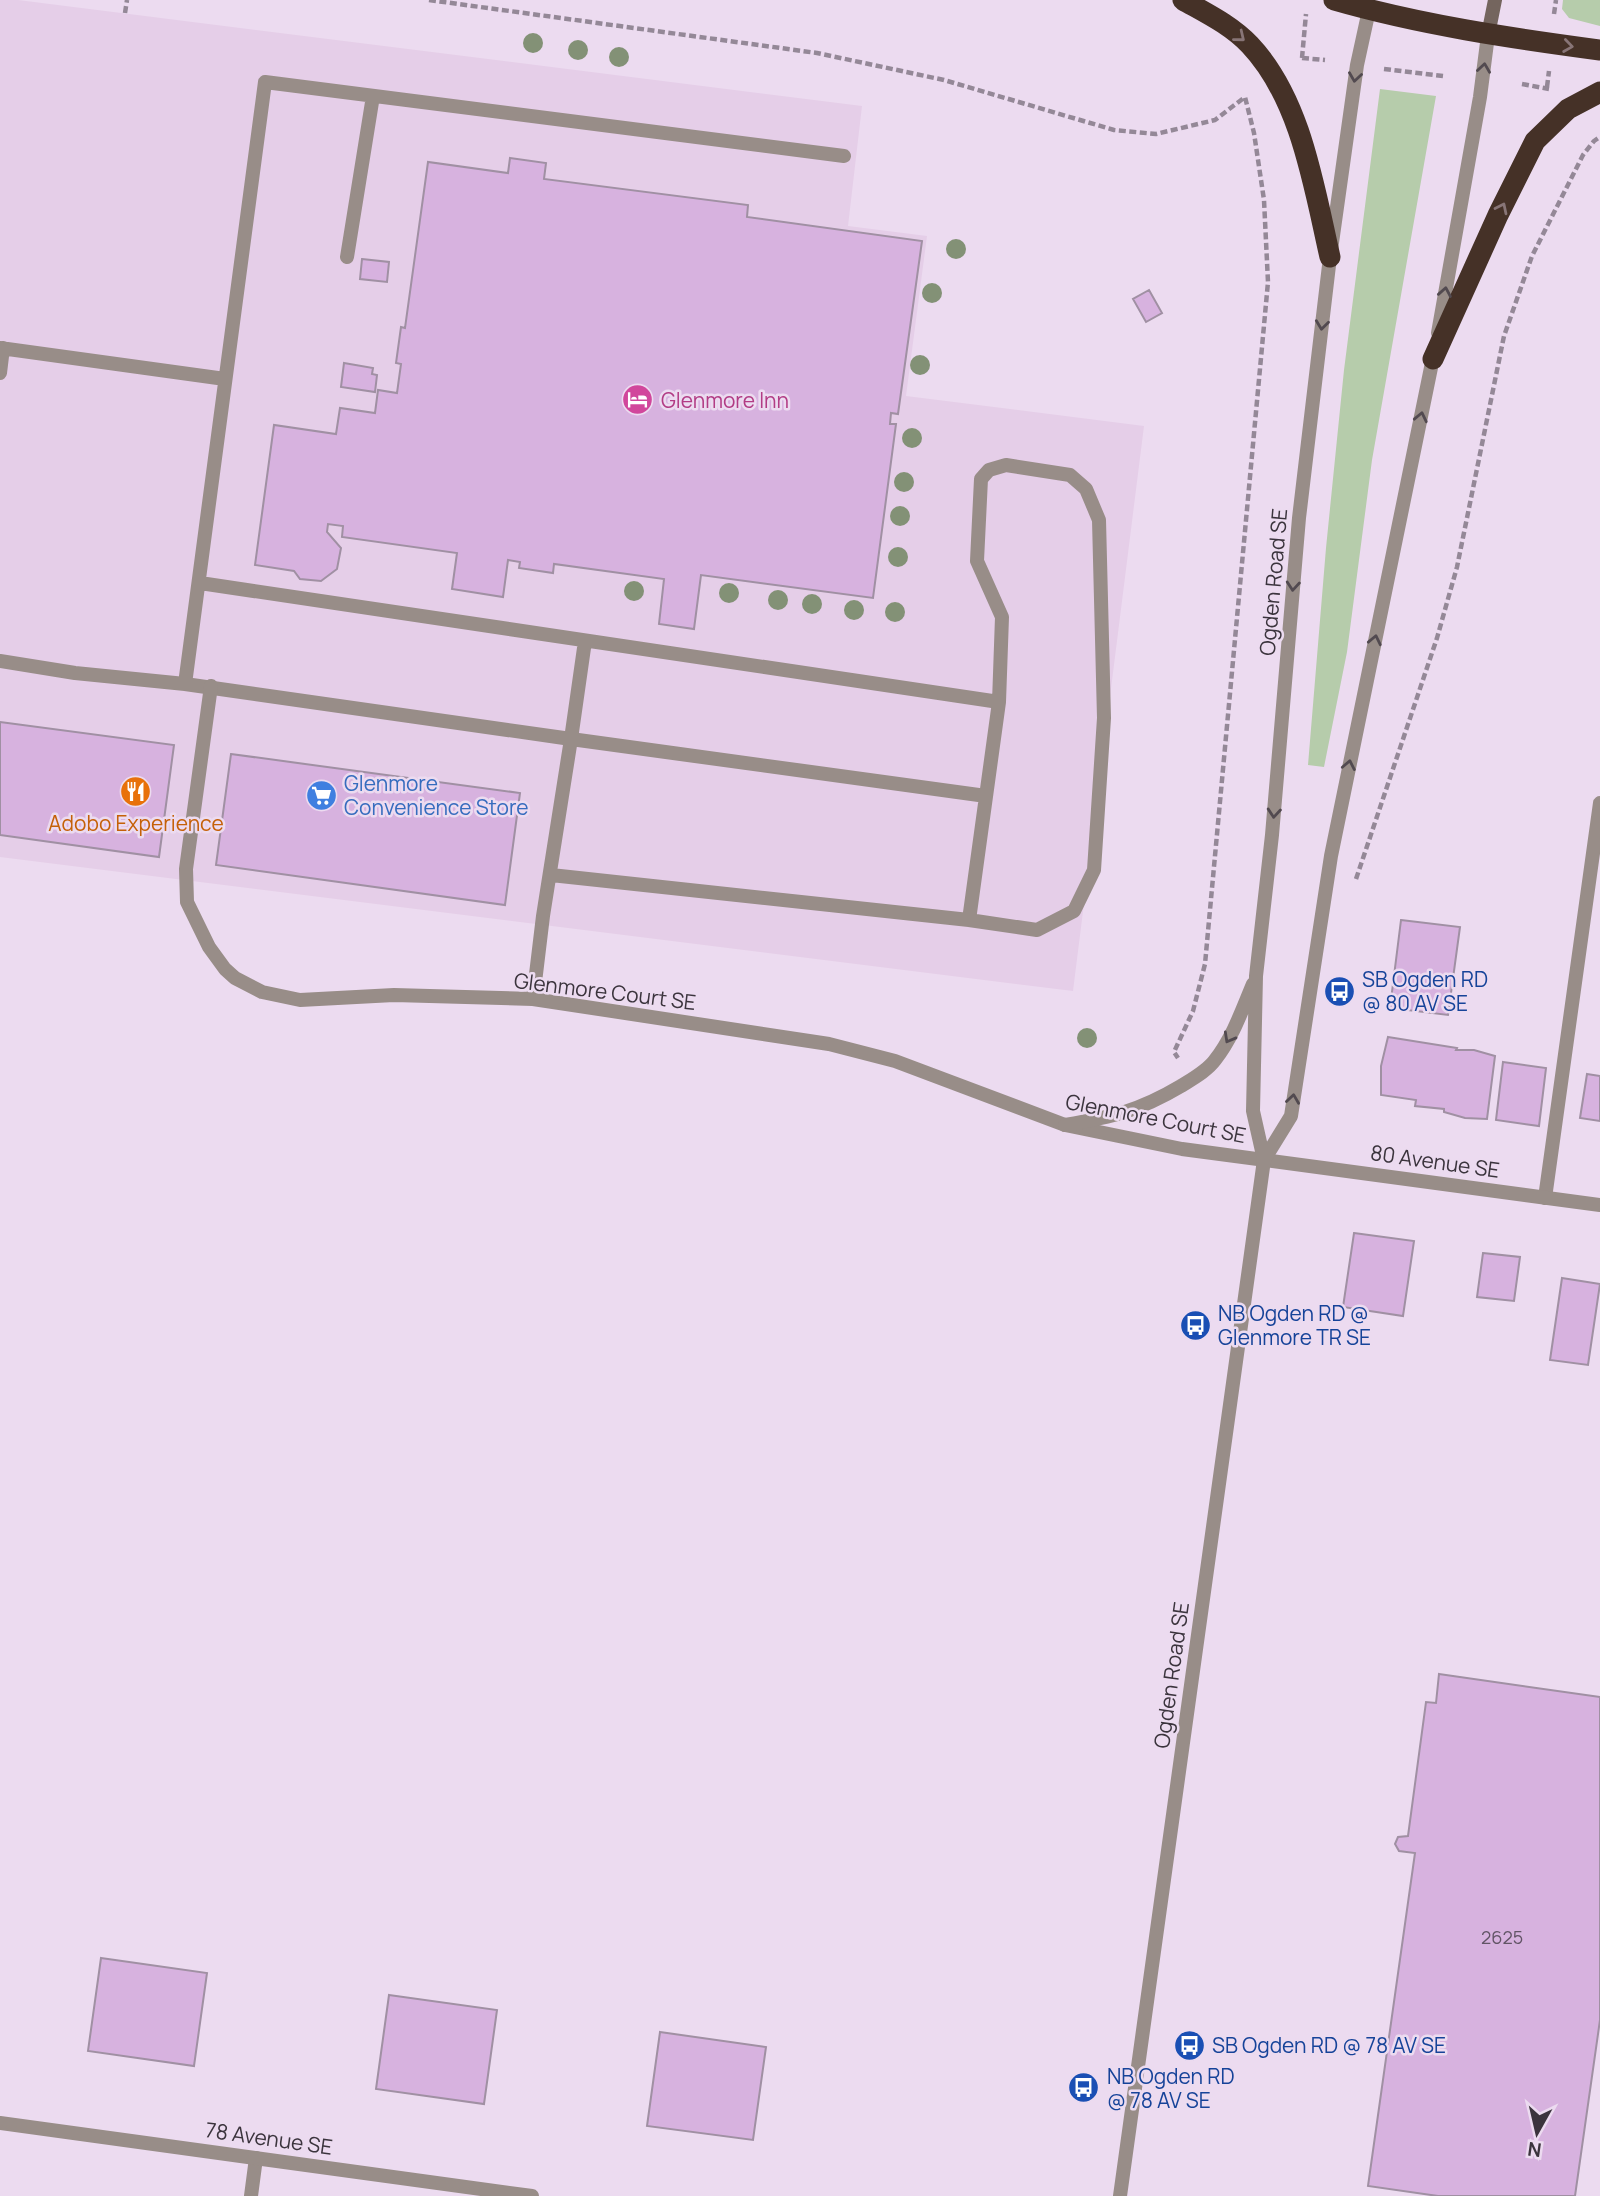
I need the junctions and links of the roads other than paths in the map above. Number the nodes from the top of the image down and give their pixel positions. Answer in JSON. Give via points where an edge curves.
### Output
{"nodes":[{"id":1,"x":1183,"y":0,"type":"edge"},
{"id":2,"x":1334,"y":0,"type":"edge"},
{"id":3,"x":1494,"y":0,"type":"edge"},
{"id":4,"x":1370,"y":5,"type":"edge"},
{"id":5,"x":1488,"y":36,"type":"junction"},
{"id":6,"x":1600,"y":50,"type":"edge"},
{"id":7,"x":1600,"y":92,"type":"edge"},
{"id":8,"x":373,"y":96,"type":"junction"},
{"id":9,"x":844,"y":156,"type":"dead end"},
{"id":10,"x":347,"y":257,"type":"dead end"},
{"id":11,"x":1330,"y":257,"type":"junction"},
{"id":12,"x":2,"y":348,"type":"edge"},
{"id":13,"x":1433,"y":359,"type":"junction"},
{"id":14,"x":0,"y":373,"type":"edge"},
{"id":15,"x":225,"y":379,"type":"junction"},
{"id":16,"x":200,"y":583,"type":"junction"},
{"id":17,"x":586,"y":640,"type":"junction"},
{"id":18,"x":0,"y":662,"type":"edge"},
{"id":19,"x":185,"y":684,"type":"junction"},
{"id":20,"x":211,"y":686,"type":"junction"},
{"id":21,"x":999,"y":702,"type":"junction"},
{"id":22,"x":570,"y":739,"type":"junction"},
{"id":23,"x":986,"y":796,"type":"junction"},
{"id":24,"x":1600,"y":803,"type":"edge"},
{"id":25,"x":551,"y":875,"type":"junction"},
{"id":26,"x":969,"y":920,"type":"junction"},
{"id":27,"x":1256,"y":976,"type":"junction"},
{"id":28,"x":533,"y":999,"type":"junction"},
{"id":29,"x":1065,"y":1125,"type":"junction"},
{"id":30,"x":1264,"y":1160,"type":"junction"},
{"id":31,"x":1545,"y":1198,"type":"junction"},
{"id":32,"x":1600,"y":1205,"type":"edge"},
{"id":33,"x":0,"y":2123,"type":"edge"},
{"id":34,"x":256,"y":2158,"type":"junction"},
{"id":35,"x":251,"y":2196,"type":"edge"},
{"id":36,"x":532,"y":2196,"type":"edge"},
{"id":37,"x":1121,"y":2196,"type":"edge"}],
"edges":[{"from":1,"to":11,"type":"highway","one_way":true,"via":[[1249,44],[1274,75],[1304,145]]},
{"from":2,"to":4,"type":"highway"},
{"from":3,"to":5,"type":"main road"},
{"from":4,"to":5,"type":"highway"},
{"from":4,"to":11,"type":"street","name":"Ogden Road SE","one_way":true},
{"from":5,"to":6,"type":"highway","one_way":true},
{"from":13,"to":5,"type":"street","name":"Ogden Road SE","one_way":true},
{"from":13,"to":7,"type":"highway","one_way":true,"via":[[1535,141],[1568,109]]},
{"from":8,"to":9,"type":"street"},
{"from":8,"to":10,"type":"street"},
{"from":8,"to":15,"type":"street","via":[[265,82]]},
{"from":11,"to":27,"type":"street","name":"Ogden Road SE","one_way":true,"via":[[1299,518]]},
{"from":12,"to":14,"type":"street"},
{"from":12,"to":15,"type":"street"},
{"from":30,"to":13,"type":"street","name":"Ogden Road SE","one_way":true,"via":[[1291,1116],[1331,856]]},
{"from":15,"to":16,"type":"street"},
{"from":16,"to":17,"type":"street"},
{"from":16,"to":19,"type":"street"},
{"from":17,"to":21,"type":"street"},
{"from":17,"to":22,"type":"street"},
{"from":18,"to":19,"type":"street"},
{"from":19,"to":20,"type":"street"},
{"from":20,"to":22,"type":"street"},
{"from":20,"to":28,"type":"street","name":"Glenmore Court SE","via":[[186,869],[187,902],[225,969],[262,992],[300,1000],[394,995]]},
{"from":21,"to":23,"type":"street"},
{"from":21,"to":26,"type":"street","via":[[1003,617],[976,561],[981,479],[989,470],[1006,465],[1070,475],[1086,489],[1099,520],[1104,718],[1094,870],[1074,911],[1037,930]]},
{"from":22,"to":23,"type":"street"},
{"from":22,"to":25,"type":"street"},
{"from":23,"to":26,"type":"street"},
{"from":24,"to":31,"type":"street"},
{"from":25,"to":26,"type":"street"},
{"from":25,"to":28,"type":"street"},
{"from":27,"to":29,"type":"street","one_way":true,"via":[[1231,1037],[1213,1063],[1154,1102],[1111,1118]]},
{"from":27,"to":30,"type":"street","name":"Ogden Road SE","via":[[1253,1111]]},
{"from":28,"to":29,"type":"street","name":"Glenmore Court SE","via":[[829,1044],[895,1061]]},
{"from":29,"to":30,"type":"street","name":"Glenmore Court SE"},
{"from":30,"to":31,"type":"street","name":"80 Avenue SE"},
{"from":30,"to":37,"type":"street","name":"Ogden Road SE"},
{"from":31,"to":32,"type":"street","name":"80 Avenue SE"},
{"from":33,"to":34,"type":"street","name":"78 Avenue SE"},
{"from":34,"to":35,"type":"street"},
{"from":34,"to":36,"type":"street","name":"78 Avenue SE"}]}
